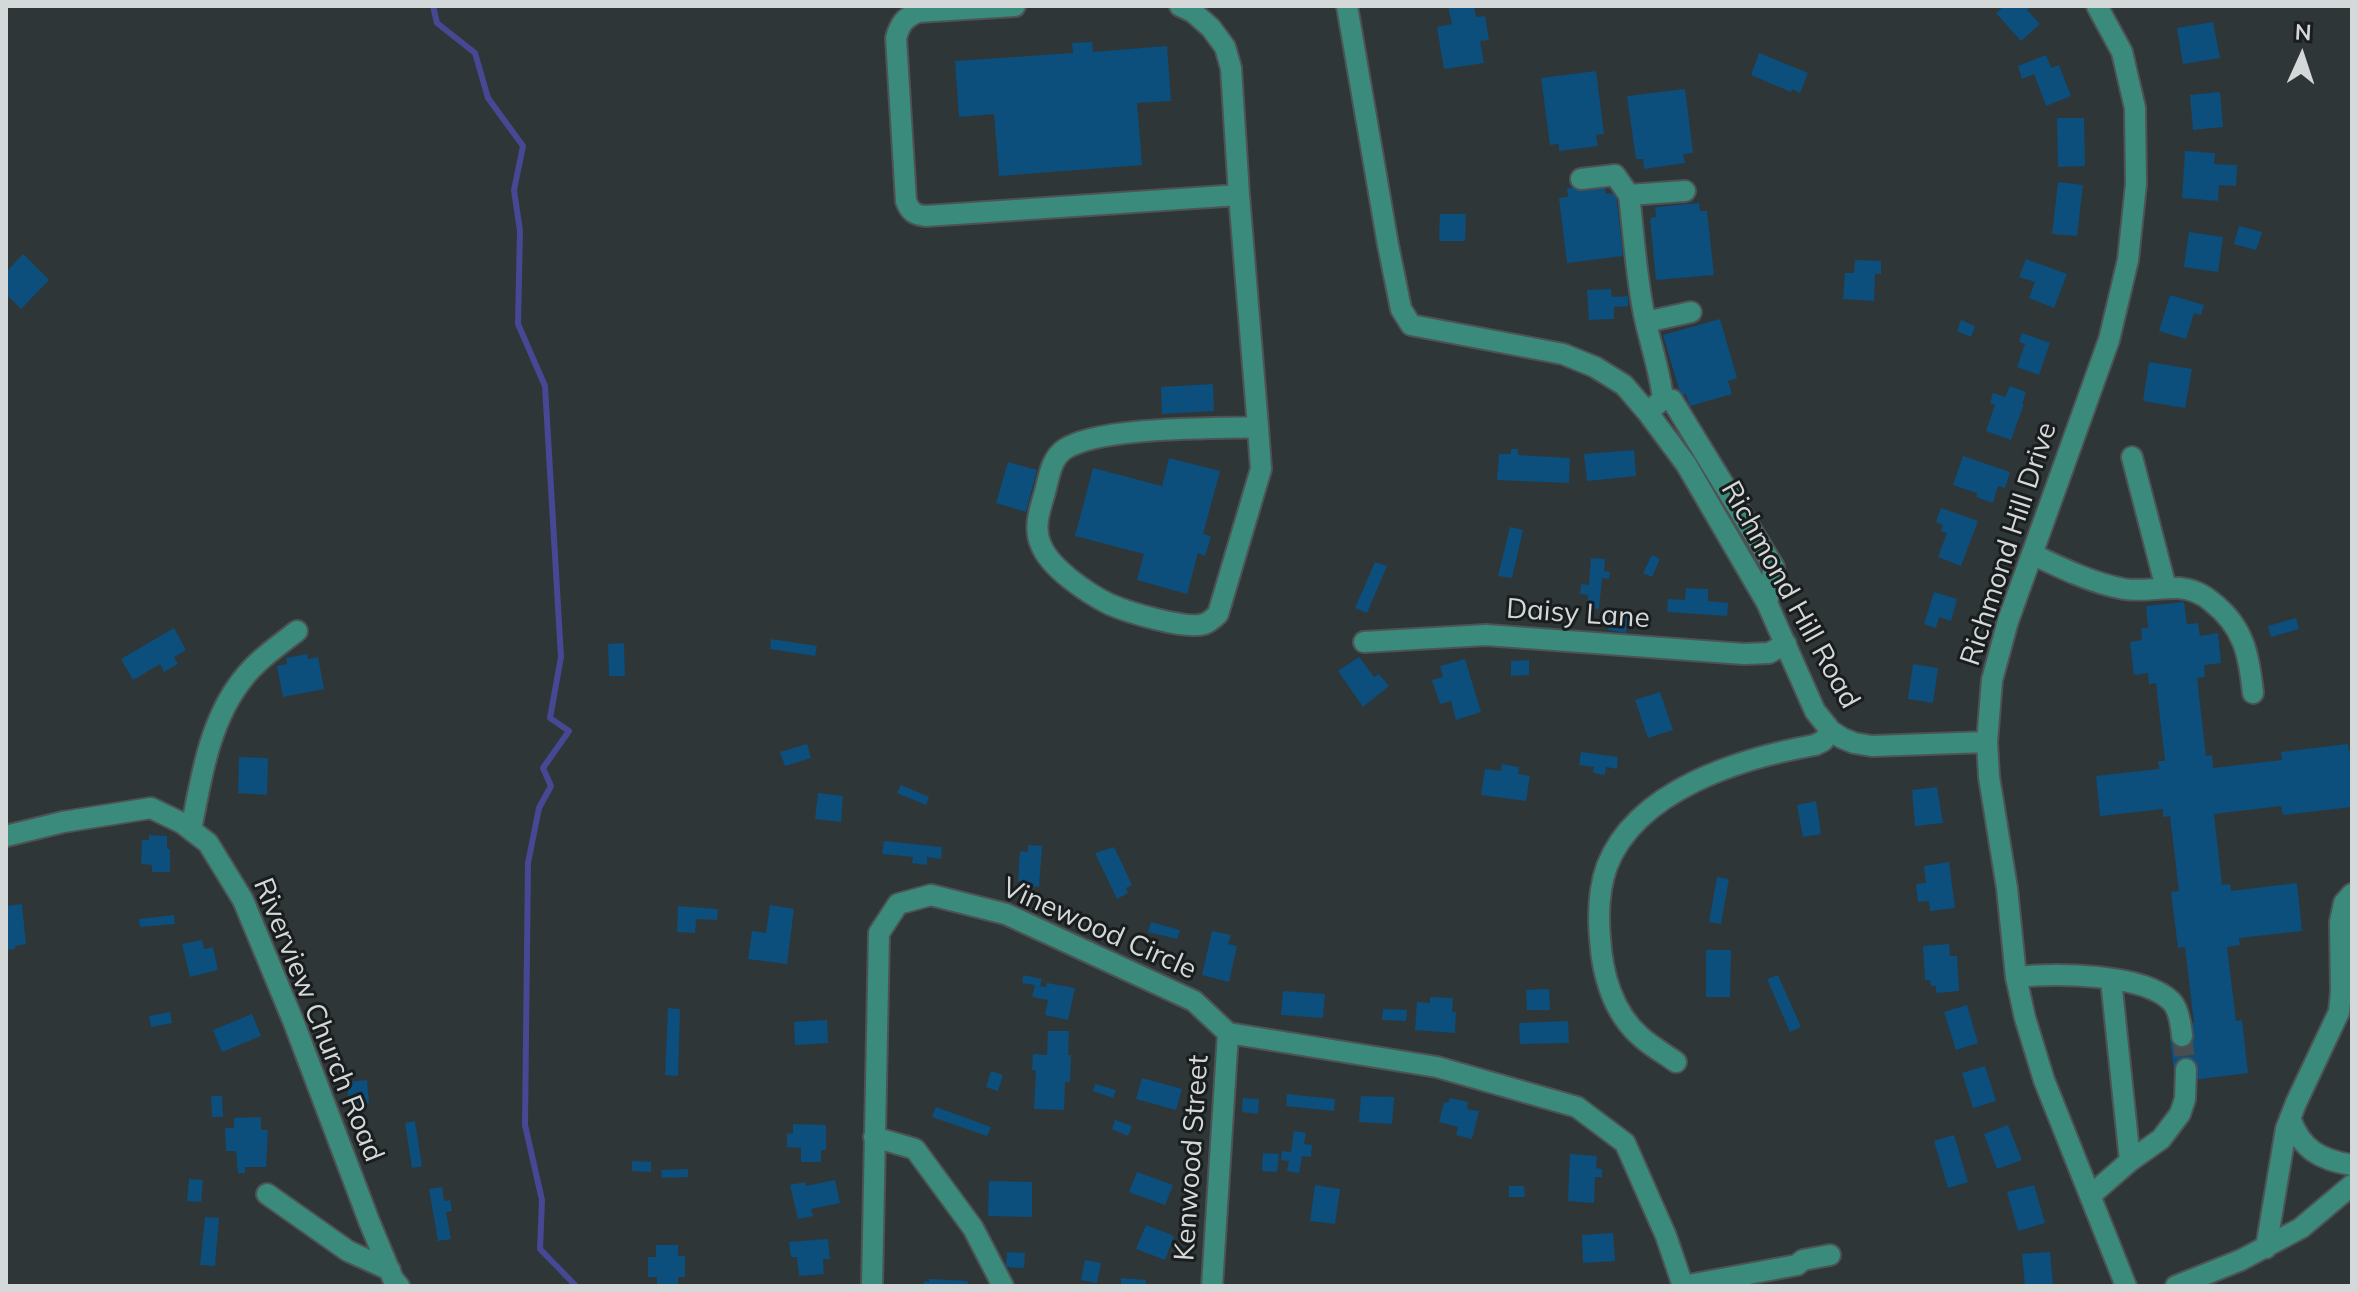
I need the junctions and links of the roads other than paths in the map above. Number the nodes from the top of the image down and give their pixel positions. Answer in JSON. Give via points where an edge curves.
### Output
{"nodes":[{"id":1,"x":1015,"y":6,"type":"edge"},
{"id":2,"x":1180,"y":6,"type":"edge"},
{"id":3,"x":1347,"y":6,"type":"edge"},
{"id":4,"x":2097,"y":6,"type":"edge"},
{"id":5,"x":1581,"y":179,"type":"dead end"},
{"id":6,"x":1685,"y":191,"type":"dead end"},
{"id":7,"x":1239,"y":195,"type":"junction"},
{"id":8,"x":1629,"y":195,"type":"junction"},
{"id":9,"x":1691,"y":312,"type":"dead end"},
{"id":10,"x":1646,"y":322,"type":"junction"},
{"id":11,"x":1655,"y":406,"type":"junction"},
{"id":12,"x":1258,"y":427,"type":"junction"},
{"id":13,"x":2132,"y":457,"type":"dead end"},
{"id":14,"x":2032,"y":554,"type":"junction"},
{"id":15,"x":2166,"y":588,"type":"junction"},
{"id":16,"x":297,"y":631,"type":"dead end"},
{"id":17,"x":1364,"y":642,"type":"dead end"},
{"id":18,"x":1786,"y":644,"type":"junction"},
{"id":19,"x":2253,"y":693,"type":"dead end"},
{"id":20,"x":1831,"y":731,"type":"junction"},
{"id":21,"x":1987,"y":742,"type":"junction"},
{"id":22,"x":191,"y":830,"type":"junction"},
{"id":23,"x":6,"y":836,"type":"edge"},
{"id":24,"x":2352,"y":894,"type":"edge"},
{"id":25,"x":2352,"y":929,"type":"edge"},
{"id":26,"x":2340,"y":948,"type":"junction"},
{"id":27,"x":2016,"y":977,"type":"junction"},
{"id":28,"x":2111,"y":980,"type":"junction"},
{"id":29,"x":2347,"y":983,"type":"edge"},
{"id":30,"x":1228,"y":1033,"type":"junction"},
{"id":31,"x":2182,"y":1036,"type":"tunnel mouth"},
{"id":32,"x":1676,"y":1062,"type":"dead end"},
{"id":33,"x":2186,"y":1069,"type":"tunnel mouth"},
{"id":34,"x":2290,"y":1118,"type":"junction"},
{"id":35,"x":874,"y":1137,"type":"junction"},
{"id":36,"x":2130,"y":1161,"type":"junction"},
{"id":37,"x":2352,"y":1165,"type":"edge"},
{"id":38,"x":2352,"y":1185,"type":"edge"},
{"id":39,"x":267,"y":1194,"type":"dead end"},
{"id":40,"x":2091,"y":1195,"type":"junction"},
{"id":41,"x":2266,"y":1248,"type":"junction"},
{"id":42,"x":1830,"y":1255,"type":"dead end"},
{"id":43,"x":392,"y":1280,"type":"edge"},
{"id":44,"x":872,"y":1286,"type":"edge"},
{"id":45,"x":1003,"y":1286,"type":"edge"},
{"id":46,"x":1212,"y":1286,"type":"edge"},
{"id":47,"x":1683,"y":1286,"type":"edge"},
{"id":48,"x":2126,"y":1286,"type":"edge"},
{"id":49,"x":2176,"y":1286,"type":"edge"}],
"edges":[{"from":1,"to":7,"type":"street","via":[[918,12],[899,27],[909,209],[926,216]]},
{"from":2,"to":7,"type":"street","via":[[1211,28],[1225,47]]},
{"from":3,"to":11,"type":"street","name":"Richmond Hill Road","via":[[1401,309],[1411,325],[1563,354],[1595,367]]},
{"from":4,"to":14,"type":"street","name":"Richmond Hill Drive","via":[[2122,52],[2135,108],[2136,184],[2128,260],[2109,340]]},
{"from":5,"to":8,"type":"street","via":[[1615,175]]},
{"from":6,"to":8,"type":"street"},
{"from":7,"to":12,"type":"street"},
{"from":8,"to":10,"type":"street"},
{"from":9,"to":10,"type":"street"},
{"from":10,"to":11,"type":"street","via":[[1660,374]]},
{"from":11,"to":18,"type":"street","name":"Richmond Hill Road"},
{"from":12,"to":12,"type":"street","via":[[1261,469],[1224,599],[1212,621],[1177,624],[1110,605],[1049,559],[1038,539],[1038,516],[1054,462],[1066,448],[1127,433]]},
{"from":13,"to":15,"type":"street"},
{"from":14,"to":15,"type":"street","via":[[2124,589]]},
{"from":14,"to":21,"type":"street","name":"Richmond Hill Drive","via":[[1992,680]]},
{"from":15,"to":19,"type":"street","via":[[2191,589],[2228,614],[2250,664]]},
{"from":16,"to":22,"type":"street","via":[[241,681],[223,714],[211,739]]},
{"from":17,"to":18,"type":"street","name":"Daisy Lane","via":[[1486,635],[1744,654],[1769,653]]},
{"from":18,"to":20,"type":"street","name":"Richmond Hill Road","via":[[1815,711]]},
{"from":20,"to":21,"type":"street","name":"Richmond Hill Road","via":[[1872,746]]},
{"from":20,"to":32,"type":"street","via":[[1815,745],[1742,762],[1692,784],[1647,812],[1612,856],[1602,884],[1599,921],[1608,985],[1630,1025]]},
{"from":21,"to":27,"type":"street","name":"Richmond Hill Drive"},
{"from":22,"to":23,"type":"street","name":"Riverview Church Road","via":[[151,808]]},
{"from":22,"to":43,"type":"street","name":"Riverview Church Road","via":[[208,843],[243,900]]},
{"from":24,"to":26,"type":"street","via":[[2344,903]]},
{"from":25,"to":26,"type":"street"},
{"from":26,"to":29,"type":"street"},
{"from":27,"to":28,"type":"street","via":[[2067,974]]},
{"from":27,"to":40,"type":"street","name":"Richmond Hill Drive","via":[[2044,1080]]},
{"from":28,"to":31,"type":"street","via":[[2160,993],[2174,1004]]},
{"from":28,"to":36,"type":"street"},
{"from":29,"to":34,"type":"street"},
{"from":30,"to":35,"type":"street","name":"Vinewood Circle","via":[[1194,1001],[1006,914],[931,895],[898,904],[879,933]]},
{"from":30,"to":46,"type":"street","name":"Kenwood Street"},
{"from":30,"to":47,"type":"street","via":[[1437,1067],[1577,1107],[1625,1143]]},
{"from":33,"to":36,"type":"street","via":[[2180,1114],[2161,1139]]},
{"from":34,"to":37,"type":"street","via":[[2303,1145]]},
{"from":34,"to":41,"type":"street"},
{"from":35,"to":44,"type":"street","name":"Vinewood Circle"},
{"from":35,"to":45,"type":"street","via":[[915,1149],[973,1228]]},
{"from":36,"to":40,"type":"street"},
{"from":38,"to":41,"type":"street","via":[[2301,1228]]},
{"from":39,"to":43,"type":"street"},
{"from":40,"to":48,"type":"street","name":"Richmond Hill Drive"},
{"from":41,"to":49,"type":"street"},
{"from":42,"to":47,"type":"street"}]}
